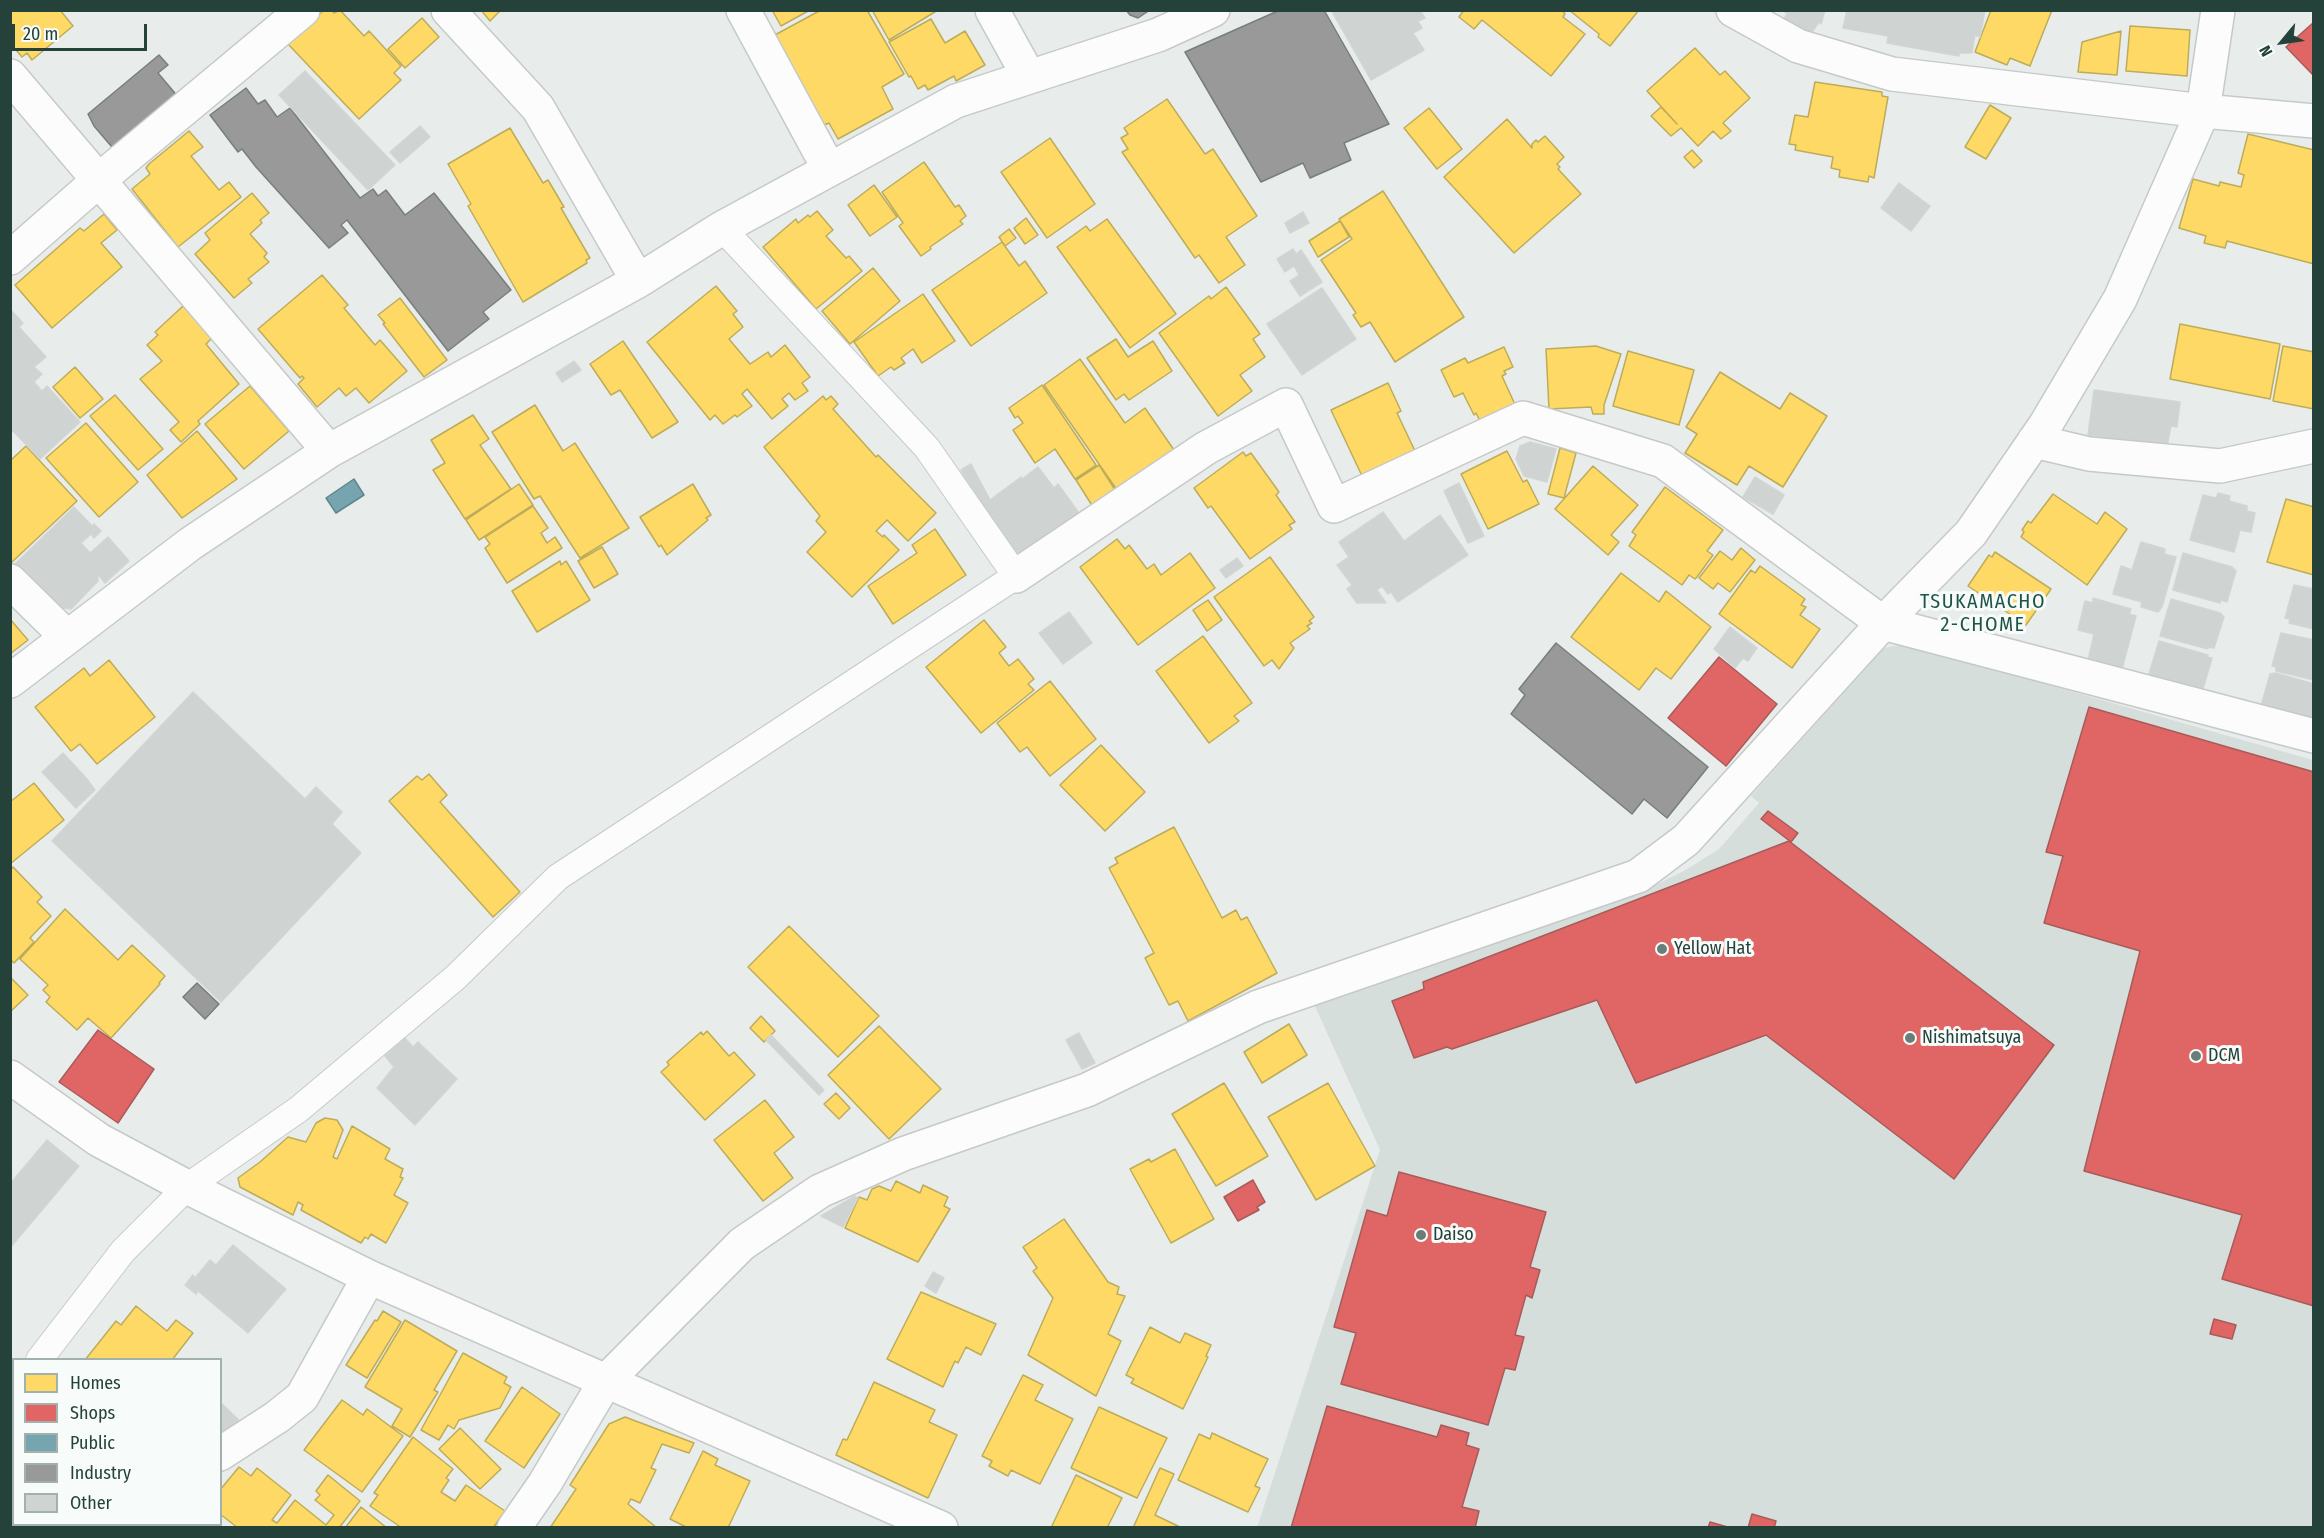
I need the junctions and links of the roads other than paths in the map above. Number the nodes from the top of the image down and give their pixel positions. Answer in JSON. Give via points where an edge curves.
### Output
{"nodes":[{"id":1,"x":303,"y":10,"type":"edge"},
{"id":2,"x":448,"y":10,"type":"edge"},
{"id":3,"x":743,"y":10,"type":"edge"},
{"id":4,"x":992,"y":10,"type":"edge"},
{"id":5,"x":1213,"y":10,"type":"edge"},
{"id":6,"x":1733,"y":10,"type":"edge"},
{"id":7,"x":2218,"y":10,"type":"edge"},
{"id":8,"x":10,"y":76,"type":"edge"},
{"id":9,"x":1029,"y":77,"type":"junction"},
{"id":10,"x":2203,"y":111,"type":"junction"},
{"id":11,"x":2313,"y":121,"type":"edge"},
{"id":12,"x":829,"y":169,"type":"junction"},
{"id":13,"x":99,"y":180,"type":"junction"},
{"id":14,"x":722,"y":228,"type":"junction"},
{"id":15,"x":10,"y":258,"type":"edge"},
{"id":16,"x":638,"y":281,"type":"junction"},
{"id":17,"x":2034,"y":441,"type":"junction"},
{"id":18,"x":2313,"y":446,"type":"edge"},
{"id":19,"x":329,"y":451,"type":"junction"},
{"id":20,"x":1016,"y":576,"type":"junction"},
{"id":21,"x":10,"y":581,"type":"edge"},
{"id":22,"x":1883,"y":623,"type":"junction"},
{"id":23,"x":67,"y":637,"type":"junction"},
{"id":24,"x":10,"y":681,"type":"edge"},
{"id":25,"x":2313,"y":736,"type":"edge"},
{"id":26,"x":10,"y":1077,"type":"edge"},
{"id":27,"x":187,"y":1187,"type":"junction"},
{"id":28,"x":369,"y":1277,"type":"junction"},
{"id":29,"x":40,"y":1358,"type":"edge"},
{"id":30,"x":605,"y":1382,"type":"junction"},
{"id":31,"x":222,"y":1453,"type":"edge"},
{"id":32,"x":514,"y":1527,"type":"edge"},
{"id":33,"x":941,"y":1527,"type":"edge"}],
"edges":[{"from":1,"to":13,"type":"street"},
{"from":2,"to":16,"type":"street","via":[[538,108]]},
{"from":3,"to":12,"type":"street"},
{"from":4,"to":9,"type":"street"},
{"from":5,"to":9,"type":"street","via":[[1158,35]]},
{"from":6,"to":10,"type":"street","via":[[1798,46],[1892,74]]},
{"from":7,"to":10,"type":"street"},
{"from":8,"to":13,"type":"street"},
{"from":9,"to":12,"type":"street","via":[[956,101]]},
{"from":10,"to":11,"type":"street"},
{"from":10,"to":17,"type":"street","via":[[2120,300]]},
{"from":12,"to":14,"type":"street"},
{"from":13,"to":15,"type":"street"},
{"from":13,"to":19,"type":"street"},
{"from":14,"to":16,"type":"street"},
{"from":14,"to":20,"type":"lane","via":[[927,448]]},
{"from":16,"to":19,"type":"street"},
{"from":17,"to":18,"type":"street","via":[[2089,454],[2220,466]]},
{"from":17,"to":22,"type":"street","via":[[1971,532]]},
{"from":19,"to":23,"type":"street","via":[[190,544]]},
{"from":20,"to":22,"type":"street","via":[[1206,448],[1286,405],[1334,506],[1523,418],[1663,461]]},
{"from":20,"to":27,"type":"lane","via":[[558,877],[448,985],[299,1109]]},
{"from":21,"to":23,"type":"street"},
{"from":22,"to":25,"type":"street"},
{"from":22,"to":30,"type":"street","via":[[1686,840],[1638,876],[1258,1007],[1087,1090],[903,1154],[820,1191],[742,1244]]},
{"from":23,"to":24,"type":"street"},
{"from":26,"to":27,"type":"street","via":[[99,1140]]},
{"from":27,"to":28,"type":"street"},
{"from":27,"to":29,"type":"lane","via":[[123,1251]]},
{"from":28,"to":30,"type":"street"},
{"from":28,"to":31,"type":"street","via":[[302,1397]]},
{"from":30,"to":32,"type":"street"},
{"from":30,"to":33,"type":"street"}]}
